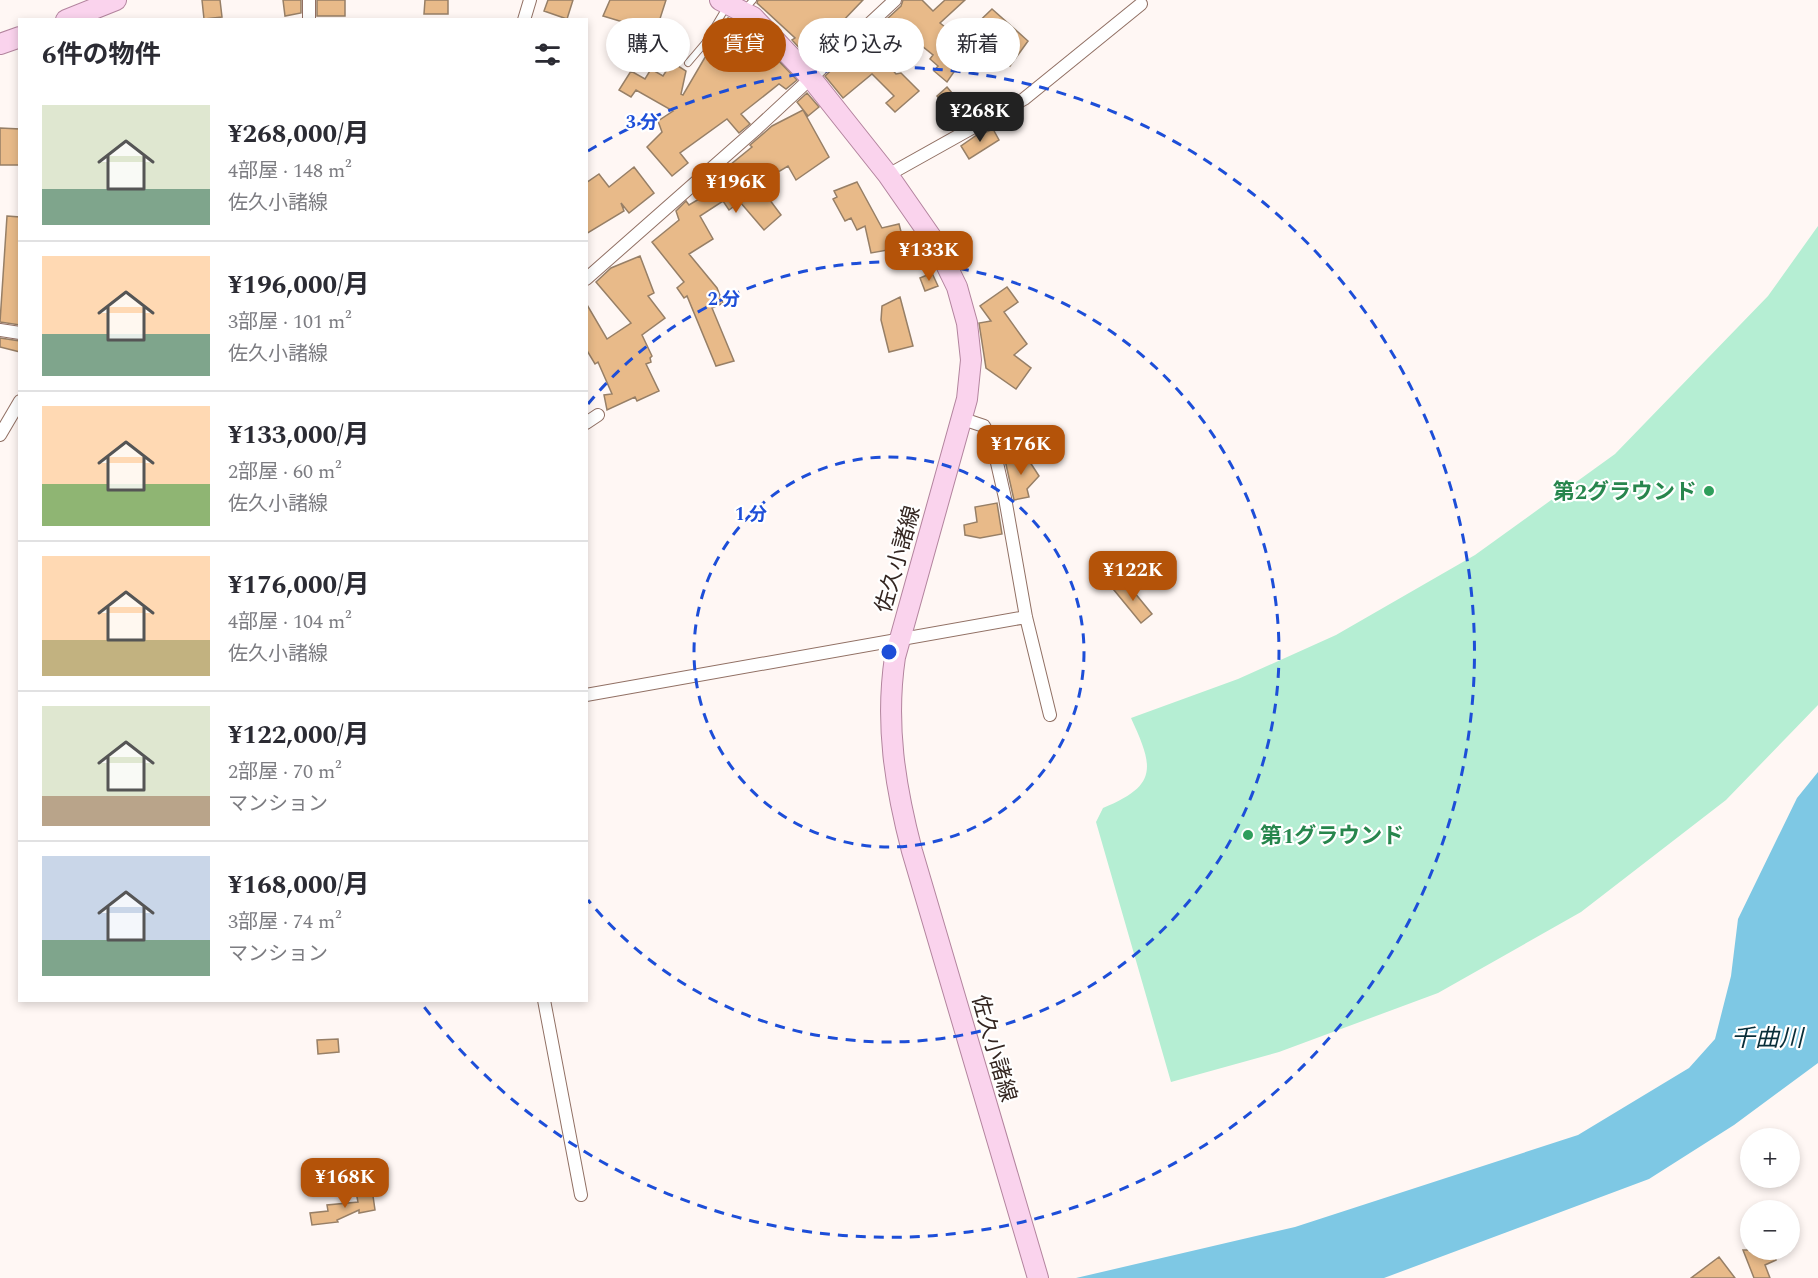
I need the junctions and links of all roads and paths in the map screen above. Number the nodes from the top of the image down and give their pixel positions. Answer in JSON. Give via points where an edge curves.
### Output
{"nodes":[{"id":1,"x":309,"y":0,"type":"edge"},
{"id":2,"x":530,"y":0,"type":"edge"},
{"id":3,"x":895,"y":0,"type":"edge"},
{"id":4,"x":736,"y":4,"type":"edge"},
{"id":5,"x":1141,"y":4,"type":"dead end"},
{"id":6,"x":108,"y":8,"type":"edge"},
{"id":7,"x":73,"y":18,"type":"edge"},
{"id":8,"x":309,"y":18,"type":"edge"},
{"id":9,"x":525,"y":18,"type":"edge"},
{"id":10,"x":18,"y":38,"type":"edge"},
{"id":11,"x":0,"y":44,"type":"edge"},
{"id":12,"x":690,"y":61,"type":"edge"},
{"id":13,"x":811,"y":78,"type":"junction"},
{"id":14,"x":888,"y":175,"type":"junction"},
{"id":15,"x":588,"y":277,"type":"edge"},
{"id":16,"x":0,"y":330,"type":"edge"},
{"id":17,"x":18,"y":333,"type":"edge"},
{"id":18,"x":18,"y":404,"type":"edge"},
{"id":19,"x":598,"y":416,"type":"dead end"},
{"id":20,"x":963,"y":419,"type":"junction"},
{"id":21,"x":588,"y":422,"type":"edge"},
{"id":22,"x":0,"y":435,"type":"edge"},
{"id":23,"x":1026,"y":617,"type":"junction"},
{"id":24,"x":899,"y":641,"type":"junction"},
{"id":25,"x":588,"y":695,"type":"edge"},
{"id":26,"x":1050,"y":716,"type":"dead end"},
{"id":27,"x":544,"y":1002,"type":"edge"},
{"id":28,"x":581,"y":1195,"type":"dead end"},
{"id":29,"x":1038,"y":1278,"type":"edge"}],
"edges":[{"from":1,"to":8,"type":"street"},
{"from":2,"to":9,"type":"street"},
{"from":3,"to":13,"type":"street"},
{"from":4,"to":12,"type":"lane"},
{"from":4,"to":13,"type":"main road","name":"佐久小諸線"},
{"from":5,"to":14,"type":"street","via":[[1024,99]]},
{"from":6,"to":7,"type":"main road"},
{"from":10,"to":11,"type":"main road"},
{"from":13,"to":14,"type":"main road","name":"佐久小諸線"},
{"from":13,"to":15,"type":"street"},
{"from":14,"to":20,"type":"main road","name":"佐久小諸線","via":[[936,244],[964,307],[970,360]]},
{"from":16,"to":17,"type":"street"},
{"from":18,"to":22,"type":"street"},
{"from":19,"to":21,"type":"street"},
{"from":20,"to":23,"type":"street","via":[[984,426],[992,441]]},
{"from":20,"to":24,"type":"main road","name":"佐久小諸線"},
{"from":23,"to":24,"type":"street"},
{"from":23,"to":26,"type":"street"},
{"from":24,"to":25,"type":"street"},
{"from":24,"to":29,"type":"main road","name":"佐久小諸線","via":[[890,701],[898,795]]},
{"from":27,"to":28,"type":"street"}]}
